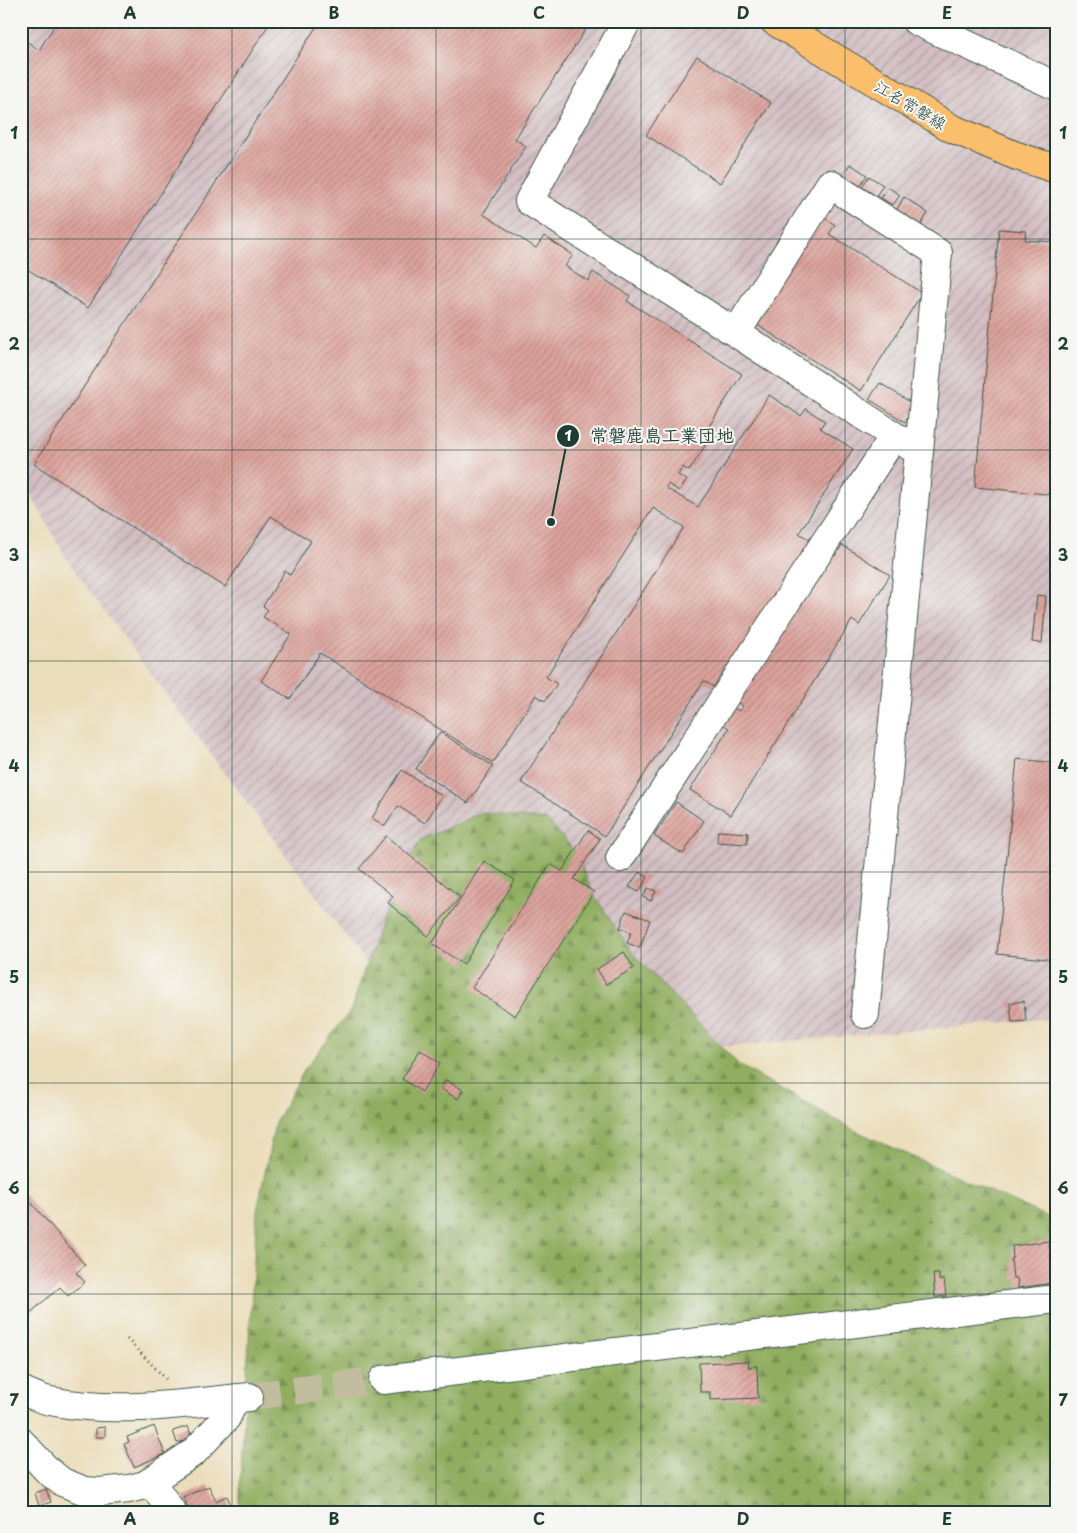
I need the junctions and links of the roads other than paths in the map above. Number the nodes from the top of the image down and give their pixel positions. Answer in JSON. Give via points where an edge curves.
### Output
{"nodes":[{"id":1,"x":627,"y":21,"type":"edge"},
{"id":2,"x":774,"y":21,"type":"edge"},
{"id":3,"x":916,"y":21,"type":"edge"},
{"id":4,"x":1056,"y":86,"type":"edge"},
{"id":5,"x":1056,"y":169,"type":"edge"},
{"id":6,"x":736,"y":333,"type":"junction"},
{"id":7,"x":894,"y":436,"type":"junction"},
{"id":8,"x":919,"y":452,"type":"junction"},
{"id":9,"x":620,"y":858,"type":"dead end"},
{"id":10,"x":865,"y":1014,"type":"dead end"},
{"id":11,"x":1056,"y":1299,"type":"edge"},
{"id":12,"x":384,"y":1380,"type":"tunnel mouth"},
{"id":13,"x":21,"y":1390,"type":"edge"},
{"id":14,"x":21,"y":1442,"type":"edge"},
{"id":15,"x":151,"y":1482,"type":"junction"},
{"id":16,"x":90,"y":1501,"type":"edge"},
{"id":17,"x":172,"y":1512,"type":"edge"}],
"edges":[{"from":1,"to":6,"type":"street","via":[[529,201]]},
{"from":2,"to":5,"type":"main road","name":"江名常磐線","via":[[950,128]]},
{"from":3,"to":4,"type":"street"},
{"from":6,"to":7,"type":"street"},
{"from":6,"to":8,"type":"street","via":[[830,184],[938,253]]},
{"from":7,"to":8,"type":"street"},
{"from":7,"to":9,"type":"street"},
{"from":8,"to":10,"type":"street"},
{"from":11,"to":12,"type":"street"},
{"from":13,"to":15,"type":"street","via":[[48,1401],[91,1407],[160,1406],[244,1397],[194,1452]]},
{"from":14,"to":16,"type":"street","via":[[62,1482]]},
{"from":15,"to":16,"type":"street","via":[[145,1486],[100,1492]]},
{"from":15,"to":17,"type":"street"}]}
